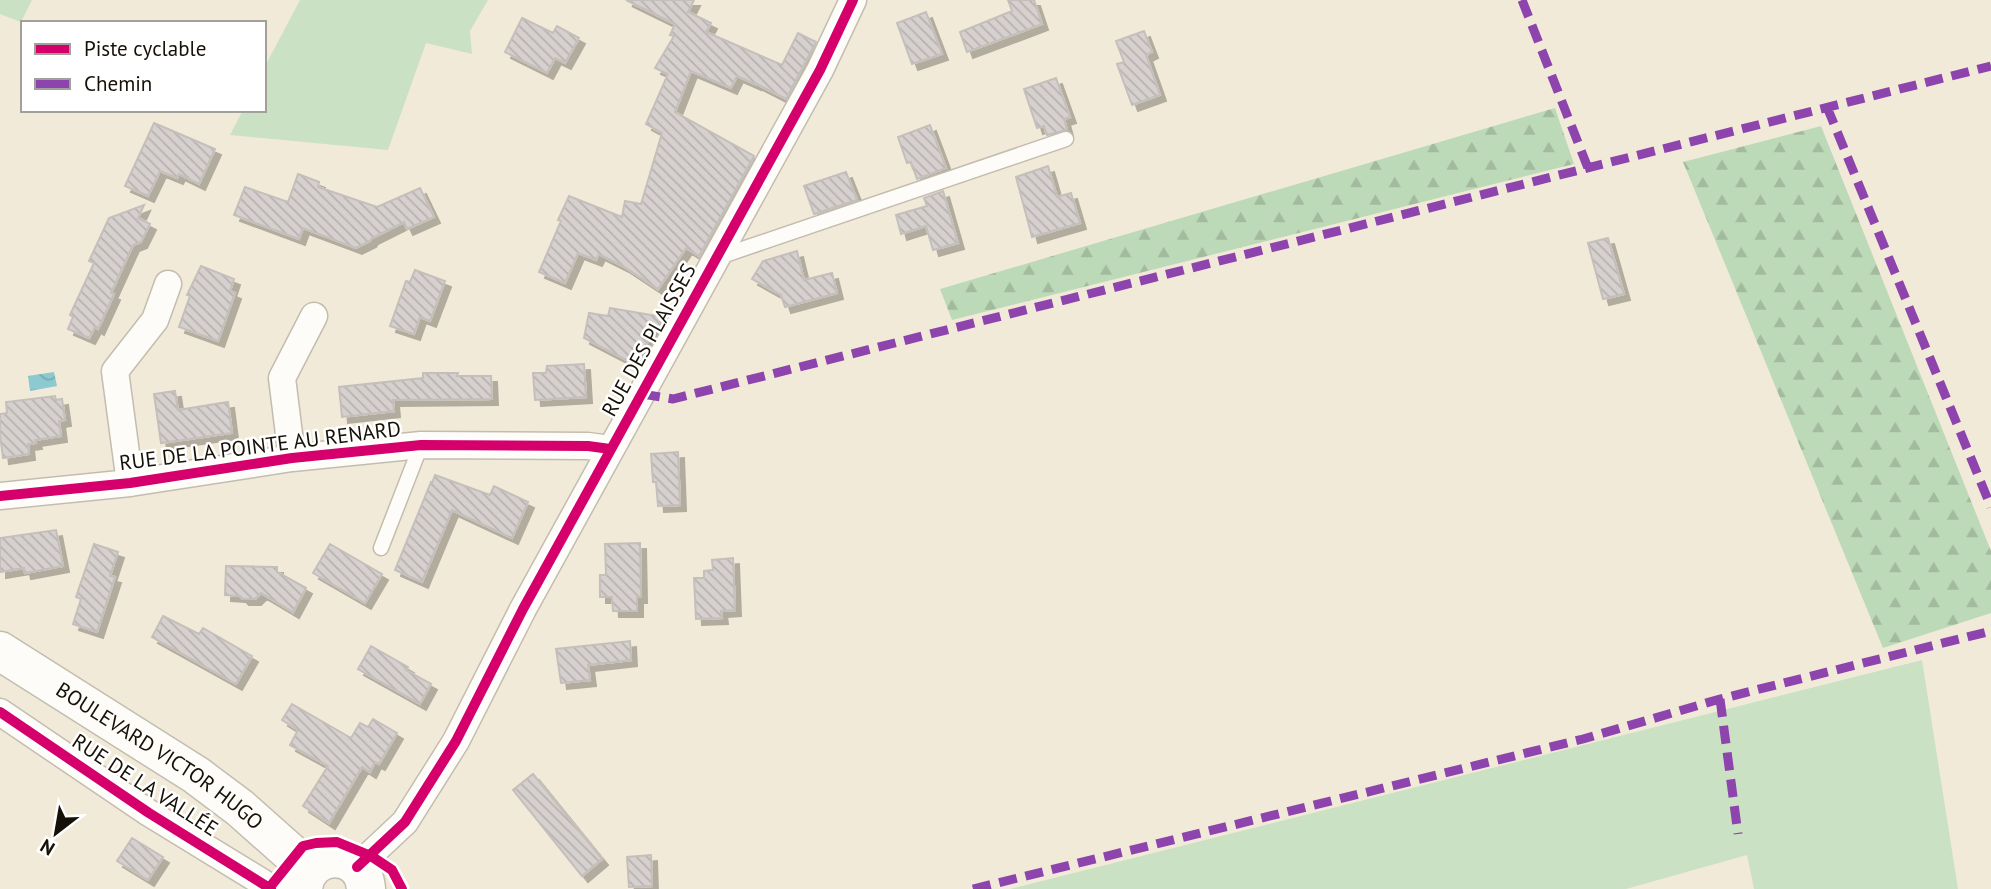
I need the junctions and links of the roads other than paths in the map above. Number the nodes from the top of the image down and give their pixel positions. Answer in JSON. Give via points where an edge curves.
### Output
{"nodes":[{"id":1,"x":857,"y":2,"type":"edge"},
{"id":2,"x":1066,"y":139,"type":"dead end"},
{"id":3,"x":717,"y":258,"type":"junction"},
{"id":4,"x":168,"y":284,"type":"dead end"},
{"id":5,"x":314,"y":316,"type":"dead end"},
{"id":6,"x":421,"y":445,"type":"junction"},
{"id":7,"x":610,"y":449,"type":"junction"},
{"id":8,"x":292,"y":458,"type":"junction"},
{"id":9,"x":130,"y":483,"type":"junction"},
{"id":10,"x":0,"y":496,"type":"edge"},
{"id":11,"x":381,"y":548,"type":"dead end"},
{"id":12,"x":0,"y":651,"type":"edge"},
{"id":13,"x":0,"y":712,"type":"edge"},
{"id":14,"x":362,"y":878,"type":"edge"},
{"id":15,"x":300,"y":882,"type":"edge"}],
"edges":[{"from":1,"to":3,"type":"street","name":"RUE DES PLAISSES"},
{"from":2,"to":3,"type":"lane"},
{"from":3,"to":7,"type":"street","name":"RUE DES PLAISSES"},
{"from":4,"to":9,"type":"street","via":[[155,320],[115,371]]},
{"from":5,"to":8,"type":"street","via":[[282,378]]},
{"from":6,"to":7,"type":"street","name":"RUE DE LA POINTE AU RENARD"},
{"from":6,"to":8,"type":"street","name":"RUE DE LA POINTE AU RENARD"},
{"from":6,"to":11,"type":"lane"},
{"from":7,"to":14,"type":"street","name":"RUE DES PLAISSES","via":[[456,741],[405,822]]},
{"from":8,"to":9,"type":"street","name":"RUE DE LA POINTE AU RENARD"},
{"from":9,"to":10,"type":"street","name":"RUE DE LA POINTE AU RENARD"},
{"from":12,"to":15,"type":"main road","name":"BOULEVARD VICTOR HUGO","via":[[196,775],[240,808],[293,856]]},
{"from":13,"to":15,"type":"street","name":"RUE DE LA VALLÉE","via":[[160,820],[270,887]]},
{"from":14,"to":15,"type":"main road","via":[[351,862],[334,858],[317,863]]}]}
